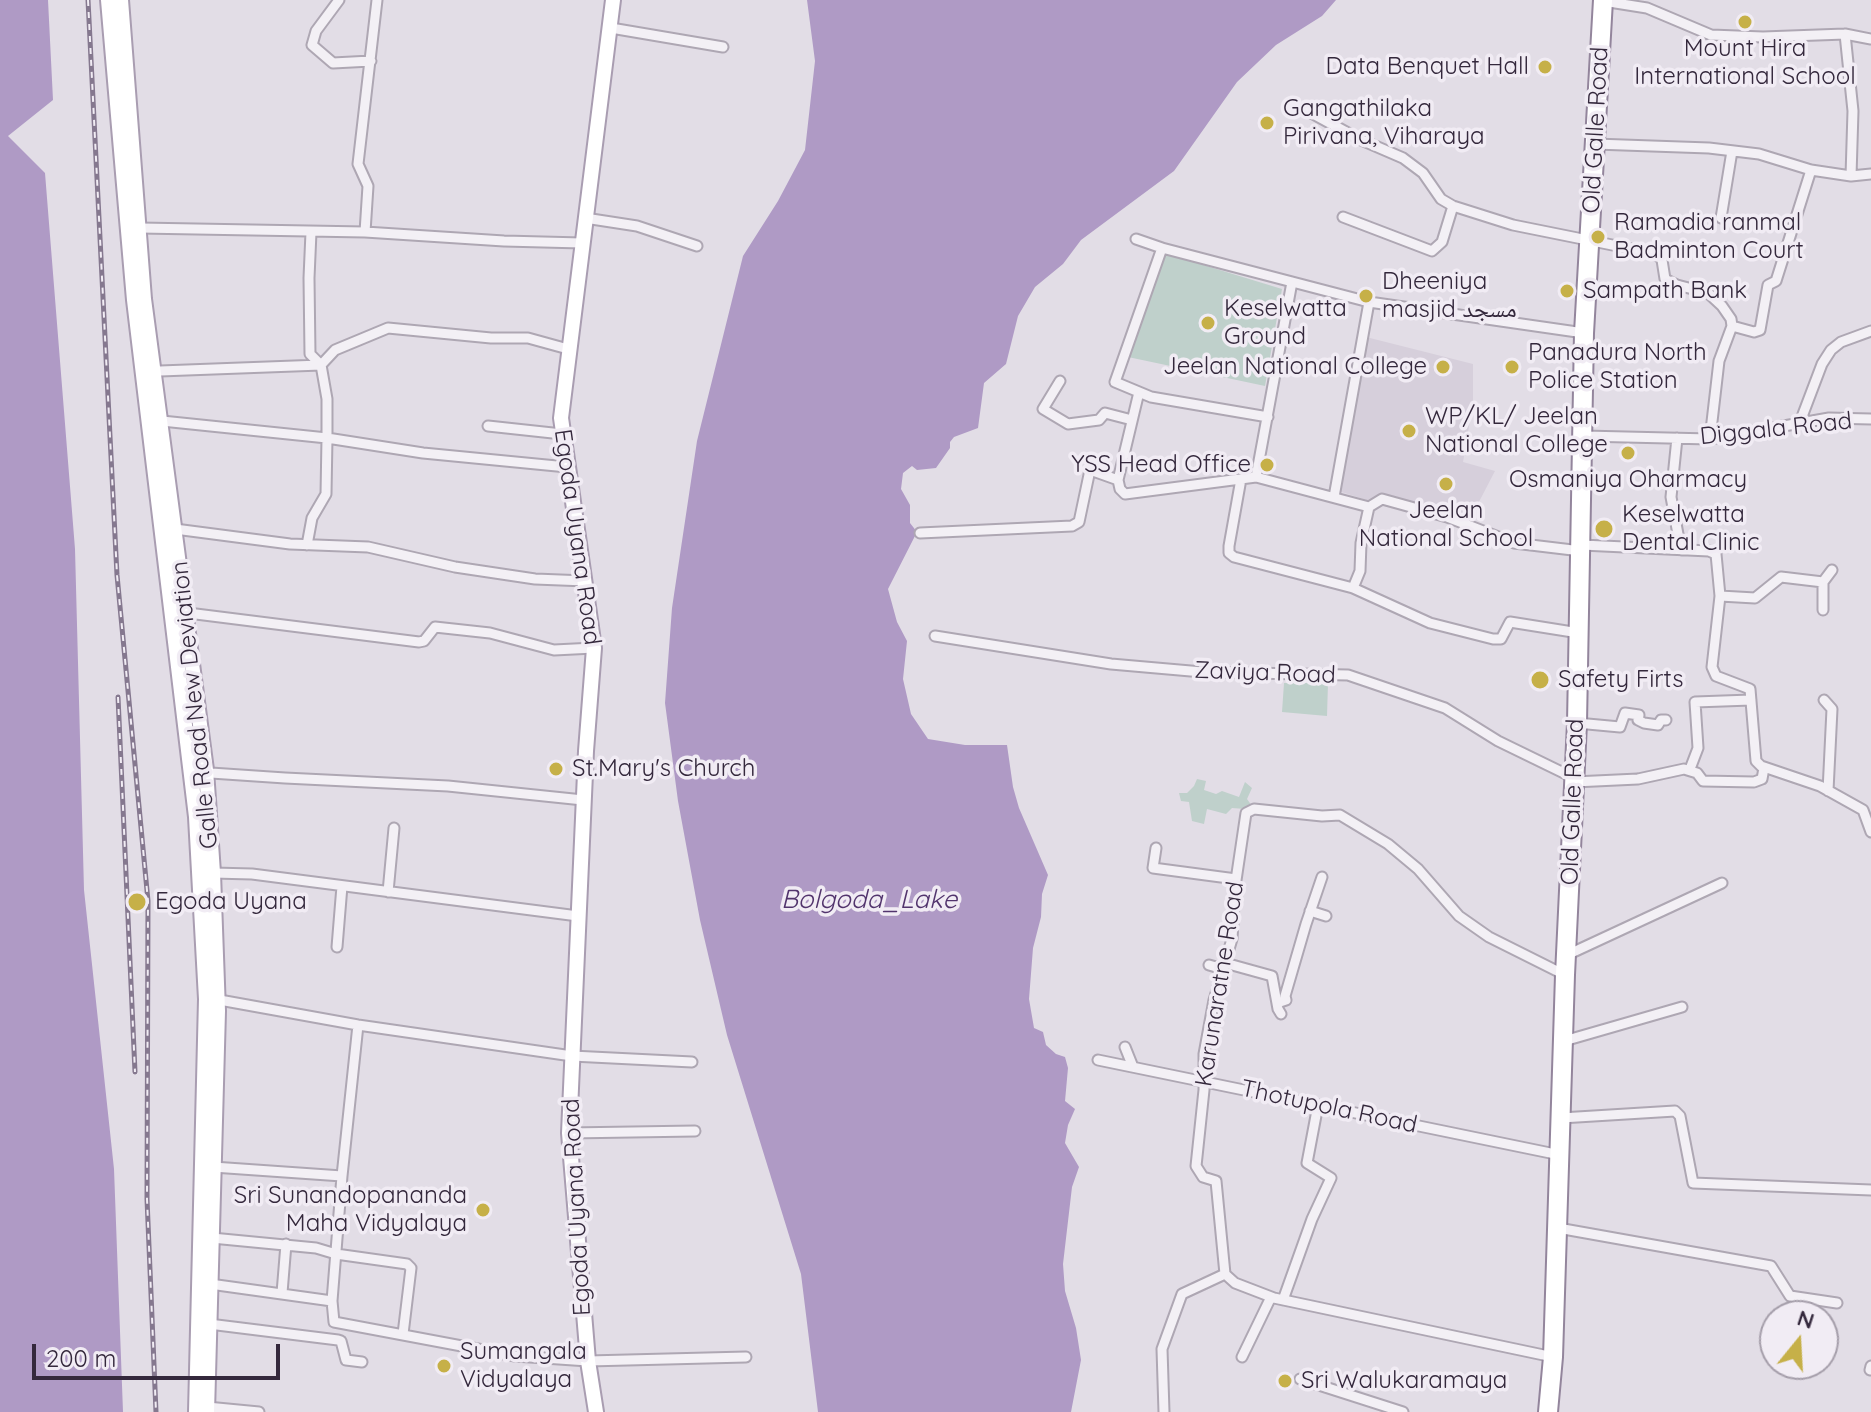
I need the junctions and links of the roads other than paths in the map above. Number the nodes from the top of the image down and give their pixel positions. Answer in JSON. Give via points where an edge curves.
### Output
{"nodes":[{"id":1,"x":108,"y":0,"type":"edge"},
{"id":2,"x":121,"y":0,"type":"edge"},
{"id":3,"x":339,"y":0,"type":"edge"},
{"id":4,"x":377,"y":0,"type":"edge"},
{"id":5,"x":613,"y":0,"type":"edge"},
{"id":6,"x":1603,"y":1,"type":"edge"},
{"id":7,"x":611,"y":28,"type":"junction"},
{"id":8,"x":1845,"y":34,"type":"junction"},
{"id":9,"x":1871,"y":39,"type":"edge"},
{"id":10,"x":723,"y":47,"type":"dead end"},
{"id":11,"x":371,"y":61,"type":"junction"},
{"id":12,"x":1304,"y":109,"type":"dead end"},
{"id":13,"x":1595,"y":144,"type":"junction"},
{"id":14,"x":1732,"y":151,"type":"junction"},
{"id":15,"x":1811,"y":170,"type":"junction"},
{"id":16,"x":1871,"y":174,"type":"edge"},
{"id":17,"x":1851,"y":176,"type":"junction"},
{"id":18,"x":1453,"y":206,"type":"junction"},
{"id":19,"x":1343,"y":217,"type":"dead end"},
{"id":20,"x":585,"y":218,"type":"junction"},
{"id":21,"x":1721,"y":218,"type":"dead end"},
{"id":22,"x":140,"y":228,"type":"junction"},
{"id":23,"x":311,"y":232,"type":"junction"},
{"id":24,"x":365,"y":232,"type":"junction"},
{"id":25,"x":1136,"y":239,"type":"dead end"},
{"id":26,"x":1590,"y":241,"type":"junction"},
{"id":27,"x":582,"y":243,"type":"junction"},
{"id":28,"x":697,"y":246,"type":"dead end"},
{"id":29,"x":1162,"y":248,"type":"junction"},
{"id":30,"x":1292,"y":282,"type":"junction"},
{"id":31,"x":1369,"y":302,"type":"junction"},
{"id":32,"x":1732,"y":326,"type":"junction"},
{"id":33,"x":1871,"y":331,"type":"edge"},
{"id":34,"x":1584,"y":333,"type":"junction"},
{"id":35,"x":568,"y":349,"type":"junction"},
{"id":36,"x":321,"y":365,"type":"junction"},
{"id":37,"x":147,"y":368,"type":"junction"},
{"id":38,"x":1060,"y":381,"type":"dead end"},
{"id":39,"x":1139,"y":392,"type":"junction"},
{"id":40,"x":1268,"y":417,"type":"junction"},
{"id":41,"x":1871,"y":419,"type":"edge"},
{"id":42,"x":1132,"y":420,"type":"junction"},
{"id":43,"x":162,"y":421,"type":"junction"},
{"id":44,"x":1800,"y":422,"type":"junction"},
{"id":45,"x":488,"y":426,"type":"dead end"},
{"id":46,"x":562,"y":434,"type":"junction"},
{"id":47,"x":1584,"y":436,"type":"junction"},
{"id":48,"x":327,"y":438,"type":"junction"},
{"id":49,"x":1677,"y":438,"type":"junction"},
{"id":50,"x":1710,"y":439,"type":"junction"},
{"id":51,"x":567,"y":467,"type":"junction"},
{"id":52,"x":1256,"y":477,"type":"junction"},
{"id":53,"x":1241,"y":479,"type":"junction"},
{"id":54,"x":1118,"y":480,"type":"junction"},
{"id":55,"x":1334,"y":497,"type":"junction"},
{"id":56,"x":1369,"y":507,"type":"junction"},
{"id":57,"x":175,"y":529,"type":"junction"},
{"id":58,"x":920,"y":533,"type":"dead end"},
{"id":59,"x":307,"y":545,"type":"junction"},
{"id":60,"x":1581,"y":548,"type":"junction"},
{"id":61,"x":1681,"y":550,"type":"junction"},
{"id":62,"x":1832,"y":570,"type":"dead end"},
{"id":63,"x":586,"y":581,"type":"junction"},
{"id":64,"x":1823,"y":582,"type":"junction"},
{"id":65,"x":1353,"y":588,"type":"junction"},
{"id":66,"x":1720,"y":596,"type":"junction"},
{"id":67,"x":1823,"y":610,"type":"dead end"},
{"id":68,"x":179,"y":612,"type":"junction"},
{"id":69,"x":1579,"y":633,"type":"junction"},
{"id":70,"x":935,"y":636,"type":"dead end"},
{"id":71,"x":594,"y":648,"type":"junction"},
{"id":72,"x":1751,"y":700,"type":"junction"},
{"id":73,"x":1824,"y":700,"type":"dead end"},
{"id":74,"x":1666,"y":720,"type":"dead end"},
{"id":75,"x":1577,"y":723,"type":"junction"},
{"id":76,"x":1764,"y":768,"type":"junction"},
{"id":77,"x":1690,"y":769,"type":"junction"},
{"id":78,"x":206,"y":770,"type":"junction"},
{"id":79,"x":1574,"y":780,"type":"junction"},
{"id":80,"x":1828,"y":791,"type":"junction"},
{"id":81,"x":583,"y":800,"type":"junction"},
{"id":82,"x":394,"y":828,"type":"dead end"},
{"id":83,"x":1871,"y":832,"type":"edge"},
{"id":84,"x":1156,"y":848,"type":"dead end"},
{"id":85,"x":213,"y":873,"type":"junction"},
{"id":86,"x":1322,"y":877,"type":"dead end"},
{"id":87,"x":1236,"y":879,"type":"junction"},
{"id":88,"x":1722,"y":883,"type":"dead end"},
{"id":89,"x":342,"y":886,"type":"junction"},
{"id":90,"x":388,"y":892,"type":"junction"},
{"id":91,"x":1310,"y":911,"type":"junction"},
{"id":92,"x":578,"y":916,"type":"junction"},
{"id":93,"x":1326,"y":916,"type":"dead end"},
{"id":94,"x":337,"y":947,"type":"dead end"},
{"id":95,"x":1567,"y":955,"type":"junction"},
{"id":96,"x":1209,"y":965,"type":"dead end"},
{"id":97,"x":1224,"y":966,"type":"junction"},
{"id":98,"x":1565,"y":975,"type":"junction"},
{"id":99,"x":212,"y":999,"type":"junction"},
{"id":100,"x":1282,"y":1001,"type":"junction"},
{"id":101,"x":1297,"y":1005,"type":"dead end"},
{"id":102,"x":1682,"y":1007,"type":"dead end"},
{"id":103,"x":1281,"y":1014,"type":"dead end"},
{"id":104,"x":358,"y":1025,"type":"junction"},
{"id":105,"x":1564,"y":1041,"type":"junction"},
{"id":106,"x":1125,"y":1047,"type":"dead end"},
{"id":107,"x":572,"y":1056,"type":"junction"},
{"id":108,"x":1098,"y":1060,"type":"dead end"},
{"id":109,"x":692,"y":1062,"type":"dead end"},
{"id":110,"x":1133,"y":1067,"type":"junction"},
{"id":111,"x":1203,"y":1081,"type":"junction"},
{"id":112,"x":1318,"y":1105,"type":"junction"},
{"id":113,"x":1561,"y":1118,"type":"junction"},
{"id":114,"x":695,"y":1131,"type":"dead end"},
{"id":115,"x":569,"y":1133,"type":"junction"},
{"id":116,"x":1560,"y":1155,"type":"junction"},
{"id":117,"x":213,"y":1167,"type":"junction"},
{"id":118,"x":342,"y":1176,"type":"junction"},
{"id":119,"x":1871,"y":1190,"type":"edge"},
{"id":120,"x":1558,"y":1228,"type":"junction"},
{"id":121,"x":212,"y":1238,"type":"junction"},
{"id":122,"x":286,"y":1244,"type":"junction"},
{"id":123,"x":336,"y":1254,"type":"junction"},
{"id":124,"x":1225,"y":1274,"type":"junction"},
{"id":125,"x":210,"y":1284,"type":"junction"},
{"id":126,"x":282,"y":1293,"type":"junction"},
{"id":127,"x":1271,"y":1297,"type":"junction"},
{"id":128,"x":1283,"y":1300,"type":"junction"},
{"id":129,"x":1817,"y":1300,"type":"edge"},
{"id":130,"x":332,"y":1301,"type":"junction"},
{"id":131,"x":209,"y":1324,"type":"junction"},
{"id":132,"x":403,"y":1334,"type":"junction"},
{"id":133,"x":746,"y":1357,"type":"dead end"},
{"id":134,"x":1242,"y":1357,"type":"dead end"},
{"id":135,"x":1553,"y":1357,"type":"junction"},
{"id":136,"x":588,"y":1361,"type":"junction"},
{"id":137,"x":362,"y":1362,"type":"dead end"},
{"id":138,"x":1300,"y":1379,"type":"dead end"},
{"id":139,"x":203,"y":1410,"type":"edge"},
{"id":140,"x":259,"y":1412,"type":"edge"},
{"id":141,"x":596,"y":1412,"type":"edge"},
{"id":142,"x":1164,"y":1412,"type":"edge"},
{"id":143,"x":1403,"y":1412,"type":"edge"},
{"id":144,"x":1548,"y":1412,"type":"edge"}],
"edges":[{"from":1,"to":37,"type":"main road","name":"Galle Road New Deviation"},
{"from":2,"to":22,"type":"main road","name":"Galle Road New Deviation"},
{"from":3,"to":11,"type":"street","via":[[312,45],[333,63]]},
{"from":4,"to":11,"type":"street"},
{"from":5,"to":7,"type":"main road","name":"Egoda Uyana Road"},
{"from":6,"to":8,"type":"street","via":[[1647,8],[1711,35]]},
{"from":6,"to":13,"type":"highway","name":"Old Galle Road"},
{"from":7,"to":10,"type":"street"},
{"from":7,"to":20,"type":"main road","name":"Egoda Uyana Road"},
{"from":8,"to":9,"type":"street"},
{"from":8,"to":17,"type":"street","via":[[1853,111]]},
{"from":11,"to":24,"type":"street","via":[[358,164],[368,186]]},
{"from":12,"to":18,"type":"street","via":[[1403,158]]},
{"from":13,"to":14,"type":"street"},
{"from":13,"to":26,"type":"highway","name":"Old Galle Road"},
{"from":14,"to":15,"type":"street"},
{"from":14,"to":21,"type":"street"},
{"from":15,"to":17,"type":"street"},
{"from":15,"to":32,"type":"street","via":[[1776,281],[1768,285],[1760,330]]},
{"from":16,"to":17,"type":"street"},
{"from":18,"to":19,"type":"street","via":[[1442,242],[1432,251]]},
{"from":18,"to":26,"type":"street"},
{"from":20,"to":27,"type":"main road","name":"Egoda Uyana Road"},
{"from":20,"to":28,"type":"street","via":[[637,226]]},
{"from":22,"to":23,"type":"street"},
{"from":22,"to":37,"type":"main road","name":"Galle Road New Deviation"},
{"from":23,"to":24,"type":"street"},
{"from":23,"to":36,"type":"street","via":[[310,354]]},
{"from":24,"to":27,"type":"street"},
{"from":25,"to":29,"type":"street"},
{"from":26,"to":32,"type":"street","via":[[1657,254],[1665,279],[1708,293]]},
{"from":26,"to":34,"type":"highway","name":"Old Galle Road"},
{"from":27,"to":35,"type":"main road","name":"Egoda Uyana Road"},
{"from":29,"to":30,"type":"street"},
{"from":29,"to":39,"type":"street","via":[[1115,382]]},
{"from":30,"to":31,"type":"street"},
{"from":30,"to":40,"type":"street"},
{"from":31,"to":34,"type":"street"},
{"from":31,"to":55,"type":"street"},
{"from":32,"to":50,"type":"street","via":[[1719,361]]},
{"from":33,"to":44,"type":"street","via":[[1831,350]]},
{"from":34,"to":47,"type":"highway","name":"Old Galle Road"},
{"from":35,"to":36,"type":"street","via":[[528,338],[388,328],[335,350]]},
{"from":35,"to":46,"type":"main road","name":"Egoda Uyana Road"},
{"from":36,"to":37,"type":"street"},
{"from":36,"to":48,"type":"street"},
{"from":37,"to":43,"type":"main road","name":"Galle Road New Deviation"},
{"from":37,"to":68,"type":"main road","name":"Galle Road New Deviation"},
{"from":38,"to":42,"type":"street","via":[[1043,409],[1068,424],[1099,420],[1105,413]]},
{"from":39,"to":40,"type":"street"},
{"from":39,"to":42,"type":"street"},
{"from":40,"to":52,"type":"street"},
{"from":41,"to":44,"type":"street","name":"Diggala Road"},
{"from":42,"to":54,"type":"street"},
{"from":43,"to":48,"type":"street"},
{"from":43,"to":57,"type":"main road","name":"Galle Road New Deviation"},
{"from":44,"to":50,"type":"street","name":"Diggala Road"},
{"from":45,"to":46,"type":"street"},
{"from":46,"to":51,"type":"main road","name":"Egoda Uyana Road"},
{"from":47,"to":49,"type":"street","name":"Diggala Road"},
{"from":47,"to":60,"type":"highway","name":"Old Galle Road"},
{"from":48,"to":51,"type":"street"},
{"from":48,"to":59,"type":"street","via":[[326,494],[312,518]]},
{"from":49,"to":50,"type":"street","name":"Diggala Road"},
{"from":49,"to":61,"type":"street","via":[[1671,497]]},
{"from":51,"to":63,"type":"main road","name":"Egoda Uyana Road"},
{"from":52,"to":53,"type":"street"},
{"from":52,"to":55,"type":"street"},
{"from":53,"to":54,"type":"street","via":[[1125,494]]},
{"from":53,"to":65,"type":"street","via":[[1229,553]]},
{"from":54,"to":58,"type":"street","via":[[1090,470],[1079,522],[1072,526]]},
{"from":55,"to":56,"type":"street"},
{"from":56,"to":60,"type":"street","via":[[1382,499],[1514,543]]},
{"from":56,"to":65,"type":"street"},
{"from":57,"to":59,"type":"street"},
{"from":57,"to":68,"type":"main road","name":"Galle Road New Deviation"},
{"from":59,"to":63,"type":"street","via":[[368,547],[455,567]]},
{"from":60,"to":61,"type":"street"},
{"from":60,"to":69,"type":"highway","name":"Old Galle Road"},
{"from":61,"to":66,"type":"street","via":[[1716,554]]},
{"from":62,"to":64,"type":"street"},
{"from":63,"to":71,"type":"main road","name":"Egoda Uyana Road"},
{"from":64,"to":66,"type":"street","via":[[1781,577],[1755,598]]},
{"from":64,"to":67,"type":"street"},
{"from":65,"to":69,"type":"street","via":[[1430,623],[1493,639],[1501,639],[1510,622]]},
{"from":66,"to":72,"type":"street","via":[[1712,667],[1716,676],[1750,689]]},
{"from":68,"to":71,"type":"street","via":[[419,642],[435,627],[490,633],[554,650]]},
{"from":68,"to":78,"type":"main road","name":"Galle Road New Deviation"},
{"from":68,"to":99,"type":"main road","name":"Galle Road New Deviation"},
{"from":69,"to":75,"type":"highway","name":"Old Galle Road"},
{"from":70,"to":79,"type":"street","name":"Zaviya Road","via":[[1111,664],[1348,675],[1445,708]]},
{"from":71,"to":81,"type":"main road","name":"Egoda Uyana Road"},
{"from":72,"to":76,"type":"street","via":[[1756,761]]},
{"from":72,"to":77,"type":"street","via":[[1695,702],[1698,748]]},
{"from":73,"to":80,"type":"street","via":[[1832,709]]},
{"from":74,"to":75,"type":"street","via":[[1644,723],[1639,715],[1625,713],[1620,727]]},
{"from":75,"to":79,"type":"highway","name":"Old Galle Road"},
{"from":76,"to":77,"type":"street","via":[[1762,779],[1754,782],[1703,781]]},
{"from":76,"to":80,"type":"street"},
{"from":77,"to":79,"type":"street","via":[[1638,779]]},
{"from":78,"to":81,"type":"street"},
{"from":78,"to":85,"type":"main road","name":"Galle Road New Deviation"},
{"from":79,"to":95,"type":"highway","name":"Old Galle Road"},
{"from":80,"to":83,"type":"street","via":[[1863,810]]},
{"from":81,"to":92,"type":"main road","name":"Egoda Uyana Road"},
{"from":82,"to":90,"type":"street"},
{"from":84,"to":87,"type":"street","via":[[1153,868]]},
{"from":85,"to":89,"type":"street"},
{"from":85,"to":99,"type":"main road","name":"Galle Road New Deviation"},
{"from":86,"to":91,"type":"street"},
{"from":87,"to":97,"type":"street","name":"Karunaratne Road","via":[[1232,939]]},
{"from":87,"to":98,"type":"street","name":"Karunaratne Road","via":[[1246,813],[1254,809],[1340,815],[1418,869],[1459,916]]},
{"from":88,"to":95,"type":"street"},
{"from":89,"to":90,"type":"street"},
{"from":89,"to":94,"type":"street"},
{"from":90,"to":92,"type":"street"},
{"from":91,"to":93,"type":"street"},
{"from":91,"to":100,"type":"street"},
{"from":92,"to":107,"type":"main road","name":"Egoda Uyana Road"},
{"from":95,"to":98,"type":"highway","name":"Old Galle Road"},
{"from":96,"to":97,"type":"street"},
{"from":97,"to":100,"type":"street","via":[[1272,976]]},
{"from":97,"to":111,"type":"street","name":"Karunaratne Road"},
{"from":98,"to":105,"type":"highway","name":"Old Galle Road"},
{"from":99,"to":104,"type":"street"},
{"from":99,"to":117,"type":"main road","name":"Galle Road New Deviation"},
{"from":99,"to":139,"type":"main road","name":"Galle Road New Deviation"},
{"from":100,"to":101,"type":"street"},
{"from":100,"to":103,"type":"street"},
{"from":102,"to":105,"type":"street"},
{"from":104,"to":107,"type":"street"},
{"from":104,"to":118,"type":"street"},
{"from":105,"to":113,"type":"highway","name":"Old Galle Road"},
{"from":106,"to":110,"type":"street"},
{"from":107,"to":109,"type":"street"},
{"from":107,"to":115,"type":"main road","name":"Egoda Uyana Road"},
{"from":108,"to":110,"type":"street","name":"Thotupola Road"},
{"from":110,"to":111,"type":"street","name":"Thotupola Road"},
{"from":111,"to":112,"type":"street","name":"Thotupola Road"},
{"from":111,"to":124,"type":"street","name":"Karunaratne Road","via":[[1196,1166],[1203,1177],[1216,1181]]},
{"from":112,"to":116,"type":"street","name":"Thotupola Road"},
{"from":112,"to":128,"type":"street","via":[[1307,1163],[1331,1178]]},
{"from":113,"to":116,"type":"highway","name":"Old Galle Road"},
{"from":113,"to":119,"type":"street","via":[[1675,1111],[1693,1183]]},
{"from":114,"to":115,"type":"street"},
{"from":115,"to":136,"type":"main road","name":"Egoda Uyana Road"},
{"from":116,"to":120,"type":"highway","name":"Old Galle Road"},
{"from":117,"to":118,"type":"street"},
{"from":117,"to":121,"type":"main road","name":"Galle Road New Deviation"},
{"from":118,"to":123,"type":"street"},
{"from":120,"to":129,"type":"street","via":[[1771,1266],[1790,1296]]},
{"from":120,"to":135,"type":"highway","name":"Old Galle Road"},
{"from":121,"to":122,"type":"street"},
{"from":121,"to":125,"type":"main road","name":"Galle Road New Deviation"},
{"from":122,"to":123,"type":"street"},
{"from":122,"to":126,"type":"street"},
{"from":123,"to":130,"type":"street"},
{"from":123,"to":132,"type":"street","via":[[411,1268]]},
{"from":124,"to":127,"type":"street"},
{"from":124,"to":142,"type":"street","via":[[1182,1294],[1162,1349]]},
{"from":125,"to":126,"type":"street"},
{"from":125,"to":131,"type":"main road","name":"Galle Road New Deviation"},
{"from":126,"to":130,"type":"street"},
{"from":127,"to":128,"type":"street"},
{"from":127,"to":134,"type":"street"},
{"from":128,"to":135,"type":"street"},
{"from":130,"to":132,"type":"street","via":[[334,1322]]},
{"from":131,"to":137,"type":"street","via":[[338,1340],[346,1360]]},
{"from":131,"to":139,"type":"main road","name":"Galle Road New Deviation"},
{"from":132,"to":136,"type":"street","via":[[498,1354]]},
{"from":133,"to":136,"type":"street"},
{"from":135,"to":144,"type":"highway","name":"Old Galle Road"},
{"from":136,"to":141,"type":"main road","name":"Egoda Uyana Road"},
{"from":138,"to":143,"type":"street"},
{"from":139,"to":140,"type":"street"}]}
